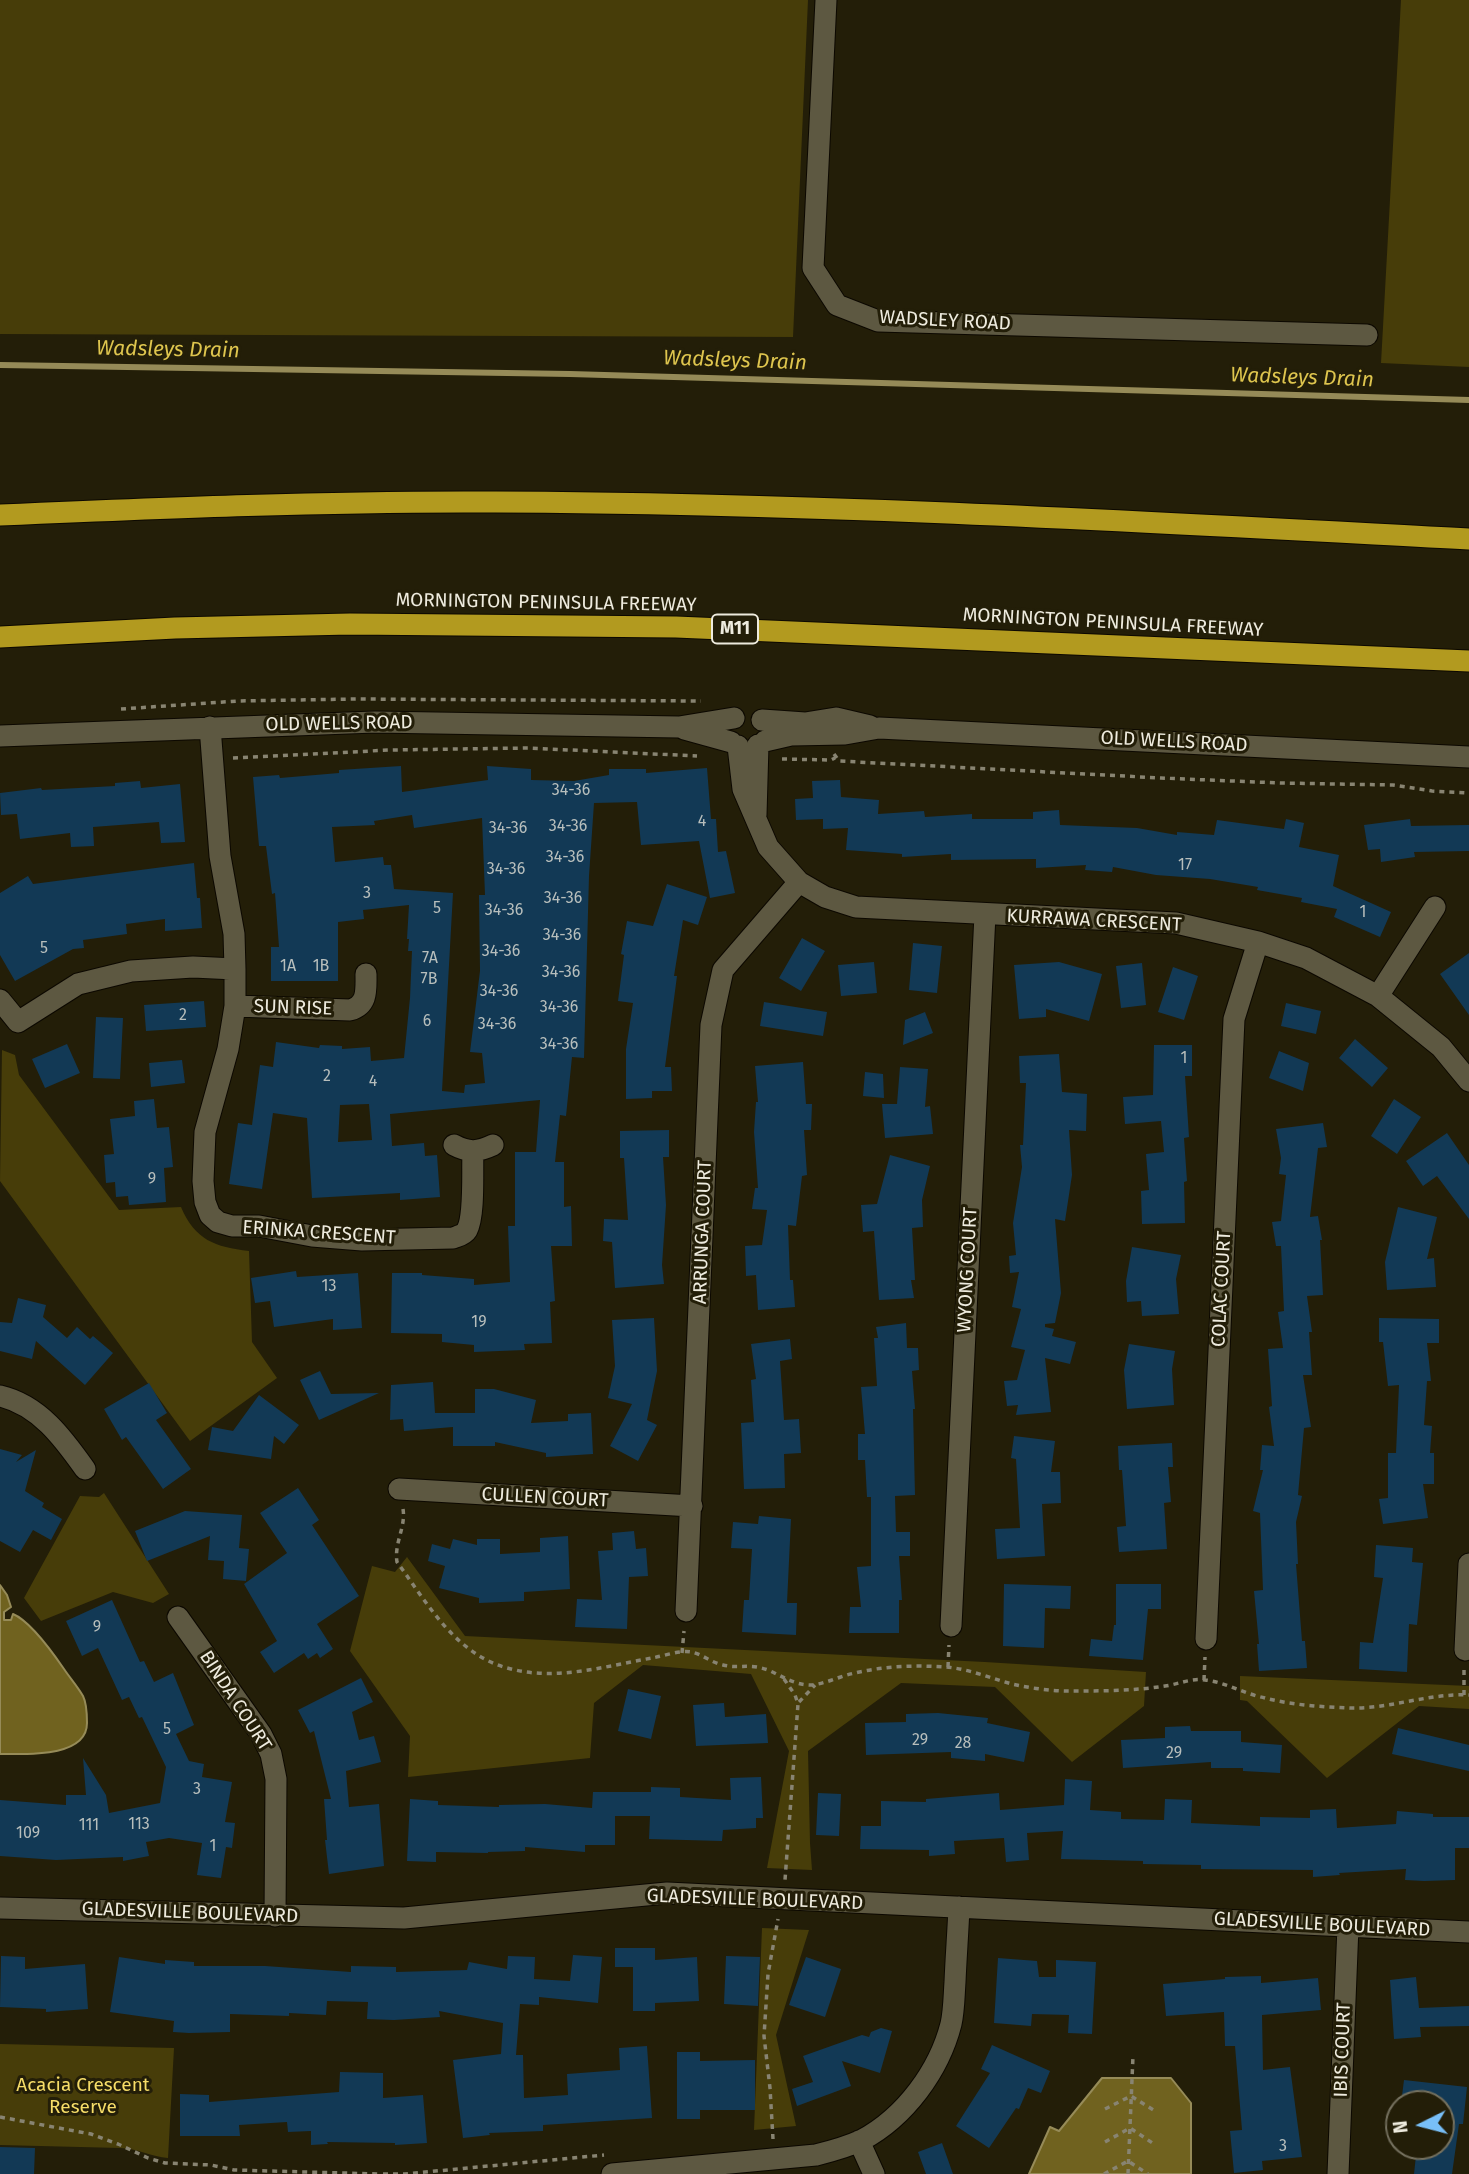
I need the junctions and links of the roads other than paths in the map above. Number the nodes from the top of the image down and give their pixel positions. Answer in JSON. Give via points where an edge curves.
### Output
{"nodes":[{"id":1,"x":825,"y":0,"type":"edge"},
{"id":2,"x":1367,"y":335,"type":"dead end"},
{"id":3,"x":0,"y":515,"type":"edge"},
{"id":4,"x":1469,"y":539,"type":"edge"},
{"id":5,"x":0,"y":637,"type":"edge"},
{"id":6,"x":1469,"y":661,"type":"edge"},
{"id":7,"x":734,"y":718,"type":"junction"},
{"id":8,"x":762,"y":720,"type":"junction"},
{"id":9,"x":210,"y":727,"type":"junction"},
{"id":10,"x":679,"y":727,"type":"junction"},
{"id":11,"x":879,"y":728,"type":"junction"},
{"id":12,"x":0,"y":736,"type":"edge"},
{"id":13,"x":750,"y":747,"type":"junction"},
{"id":14,"x":1469,"y":757,"type":"edge"},
{"id":15,"x":799,"y":882,"type":"junction"},
{"id":16,"x":1435,"y":907,"type":"dead end"},
{"id":17,"x":985,"y":914,"type":"junction"},
{"id":18,"x":1258,"y":942,"type":"junction"},
{"id":19,"x":235,"y":969,"type":"junction"},
{"id":20,"x":366,"y":974,"type":"dead end"},
{"id":21,"x":1378,"y":996,"type":"junction"},
{"id":22,"x":0,"y":1000,"type":"edge"},
{"id":23,"x":234,"y":1006,"type":"junction"},
{"id":24,"x":1469,"y":1081,"type":"edge"},
{"id":25,"x":473,"y":1147,"type":"dead end"},
{"id":26,"x":0,"y":1396,"type":"edge"},
{"id":27,"x":85,"y":1469,"type":"dead end"},
{"id":28,"x":399,"y":1489,"type":"road end"},
{"id":29,"x":692,"y":1506,"type":"junction"},
{"id":30,"x":1469,"y":1564,"type":"edge"},
{"id":31,"x":686,"y":1611,"type":"dead end"},
{"id":32,"x":178,"y":1617,"type":"dead end"},
{"id":33,"x":951,"y":1626,"type":"dead end"},
{"id":34,"x":1206,"y":1639,"type":"dead end"},
{"id":35,"x":1465,"y":1650,"type":"road end"},
{"id":36,"x":959,"y":1907,"type":"junction"},
{"id":37,"x":0,"y":1908,"type":"edge"},
{"id":38,"x":275,"y":1916,"type":"junction"},
{"id":39,"x":1348,"y":1926,"type":"junction"},
{"id":40,"x":1469,"y":1931,"type":"edge"},
{"id":41,"x":859,"y":2141,"type":"junction"},
{"id":42,"x":612,"y":2174,"type":"edge"},
{"id":43,"x":874,"y":2174,"type":"edge"},
{"id":44,"x":1338,"y":2174,"type":"edge"}],
"edges":[{"from":1,"to":2,"type":"street","name":"WADSLEY ROAD","via":[[813,268],[837,305],[878,321]]},
{"from":3,"to":4,"type":"highway","via":[[494,502],[786,507]]},
{"from":5,"to":6,"type":"highway","name":"MORNINGTON PENINSULA FREEWAY","number":"M11","via":[[350,624],[676,626]]},
{"from":7,"to":8,"type":"street","via":[[746,715]]},
{"from":7,"to":10,"type":"street","name":"OLD WELLS ROAD"},
{"from":7,"to":13,"type":"street","via":[[726,730]]},
{"from":8,"to":11,"type":"street","name":"OLD WELLS ROAD","via":[[805,723],[835,718]]},
{"from":8,"to":13,"type":"street","via":[[767,731]]},
{"from":9,"to":10,"type":"street","name":"OLD WELLS ROAD","via":[[375,722]]},
{"from":9,"to":12,"type":"street","name":"OLD WELLS ROAD"},
{"from":9,"to":19,"type":"street","name":"ERINKA CRESCENT"},
{"from":10,"to":13,"type":"street","name":"OLD WELLS ROAD"},
{"from":11,"to":13,"type":"street","name":"OLD WELLS ROAD","via":[[791,735]]},
{"from":11,"to":14,"type":"street","name":"OLD WELLS ROAD"},
{"from":13,"to":15,"type":"street","name":"KURRAWA CRESCENT","via":[[756,817],[768,847]]},
{"from":15,"to":17,"type":"street","name":"KURRAWA CRESCENT","via":[[856,907]]},
{"from":15,"to":29,"type":"street","name":"ARRUNGA COURT","via":[[723,970],[711,1025]]},
{"from":16,"to":21,"type":"street"},
{"from":17,"to":18,"type":"street","name":"KURRAWA CRESCENT","via":[[1176,923]]},
{"from":17,"to":33,"type":"street","name":"WYONG COURT"},
{"from":18,"to":21,"type":"street","name":"KURRAWA CRESCENT","via":[[1306,958]]},
{"from":18,"to":34,"type":"street","name":"COLAC COURT","via":[[1234,1018]]},
{"from":19,"to":22,"type":"street","via":[[131,971],[78,984],[18,1023]]},
{"from":19,"to":23,"type":"street","name":"ERINKA CRESCENT"},
{"from":20,"to":23,"type":"street","name":"SUN RISE","via":[[364,1000],[356,1009]]},
{"from":21,"to":24,"type":"street","name":"KURRAWA CRESCENT","via":[[1441,1047]]},
{"from":23,"to":25,"type":"street","name":"ERINKA CRESCENT","via":[[228,1049],[205,1132],[205,1202],[218,1222],[362,1240],[461,1236],[471,1213]]},
{"from":26,"to":27,"type":"street","via":[[44,1419]]},
{"from":28,"to":29,"type":"street","name":"CULLEN COURT"},
{"from":29,"to":31,"type":"street","name":"ARRUNGA COURT"},
{"from":30,"to":35,"type":"street"},
{"from":32,"to":38,"type":"street","name":"BINDA COURT","via":[[271,1754],[276,1790]]},
{"from":36,"to":38,"type":"street","name":"GLADESVILLE BOULEVARD","via":[[667,1893],[404,1918]]},
{"from":36,"to":39,"type":"street","name":"GLADESVILLE BOULEVARD"},
{"from":36,"to":41,"type":"street","via":[[953,2011],[940,2057],[905,2106]]},
{"from":37,"to":38,"type":"street","name":"GLADESVILLE BOULEVARD"},
{"from":39,"to":40,"type":"street","name":"GLADESVILLE BOULEVARD"},
{"from":39,"to":44,"type":"street","name":"IBIS COURT"},
{"from":41,"to":42,"type":"street","via":[[816,2155]]},
{"from":41,"to":43,"type":"street"}]}
